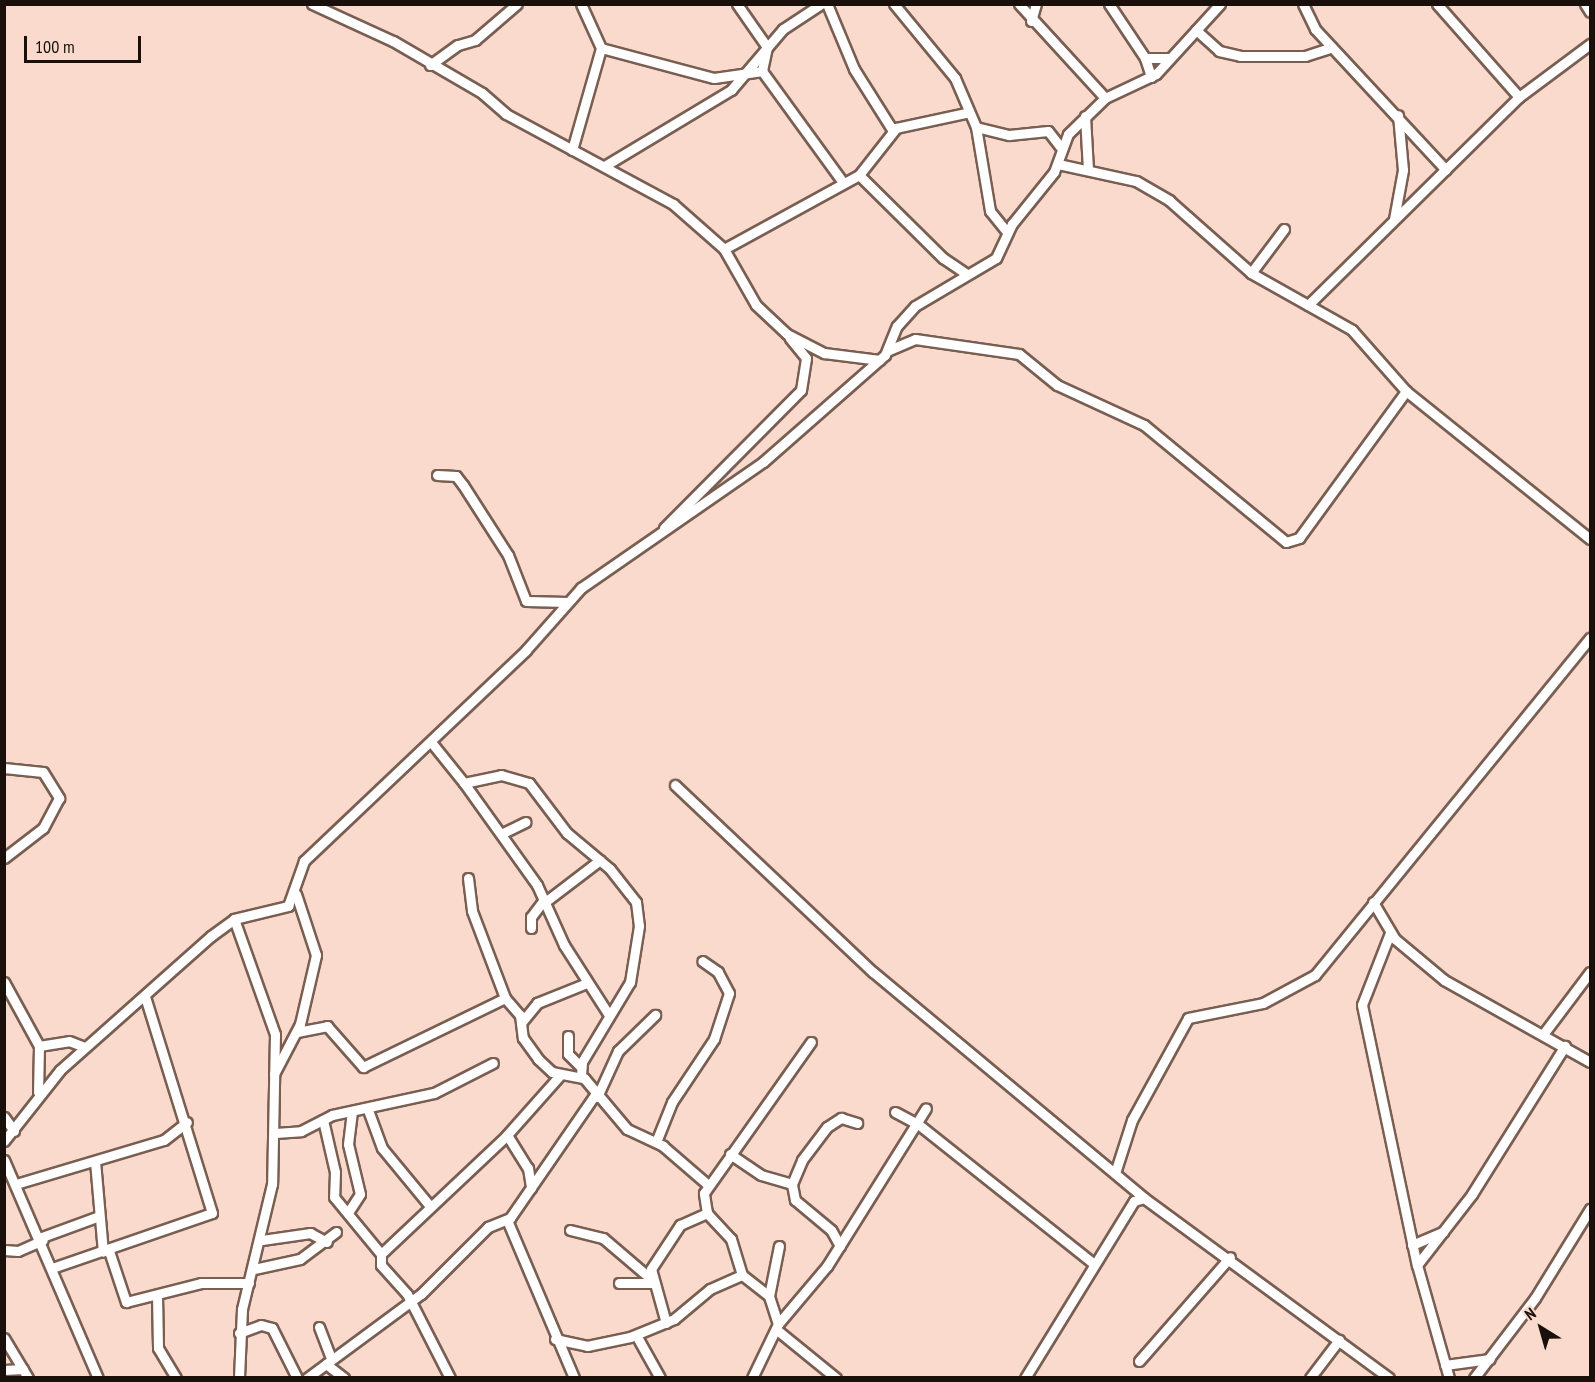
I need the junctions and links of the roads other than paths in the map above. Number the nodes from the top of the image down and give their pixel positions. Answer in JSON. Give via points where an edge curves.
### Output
{"nodes":[{"id":1,"x":312,"y":4,"type":"edge"},
{"id":2,"x":517,"y":4,"type":"edge"},
{"id":3,"x":581,"y":4,"type":"edge"},
{"id":4,"x":736,"y":4,"type":"edge"},
{"id":5,"x":821,"y":4,"type":"edge"},
{"id":6,"x":827,"y":4,"type":"edge"},
{"id":7,"x":894,"y":4,"type":"edge"},
{"id":8,"x":1019,"y":4,"type":"edge"},
{"id":9,"x":1035,"y":4,"type":"edge"},
{"id":10,"x":1109,"y":4,"type":"edge"},
{"id":11,"x":1220,"y":4,"type":"edge"},
{"id":12,"x":1303,"y":4,"type":"edge"},
{"id":13,"x":1437,"y":4,"type":"edge"},
{"id":14,"x":1585,"y":4,"type":"edge"},
{"id":15,"x":1590,"y":12,"type":"edge"},
{"id":16,"x":1031,"y":21,"type":"junction"},
{"id":17,"x":1196,"y":30,"type":"junction"},
{"id":18,"x":1590,"y":44,"type":"edge"},
{"id":19,"x":766,"y":47,"type":"junction"},
{"id":20,"x":1332,"y":47,"type":"junction"},
{"id":21,"x":601,"y":48,"type":"junction"},
{"id":22,"x":1145,"y":58,"type":"junction"},
{"id":23,"x":1170,"y":58,"type":"junction"},
{"id":24,"x":430,"y":65,"type":"junction"},
{"id":25,"x":762,"y":71,"type":"junction"},
{"id":26,"x":744,"y":73,"type":"junction"},
{"id":27,"x":1151,"y":77,"type":"junction"},
{"id":28,"x":1092,"y":89,"type":"junction"},
{"id":29,"x":1519,"y":97,"type":"junction"},
{"id":30,"x":1105,"y":98,"type":"junction"},
{"id":31,"x":1096,"y":106,"type":"junction"},
{"id":32,"x":966,"y":113,"type":"junction"},
{"id":33,"x":1398,"y":115,"type":"junction"},
{"id":34,"x":1085,"y":116,"type":"junction"},
{"id":35,"x":976,"y":127,"type":"junction"},
{"id":36,"x":893,"y":130,"type":"junction"},
{"id":37,"x":1062,"y":149,"type":"junction"},
{"id":38,"x":572,"y":150,"type":"junction"},
{"id":39,"x":1058,"y":164,"type":"junction"},
{"id":40,"x":606,"y":165,"type":"junction"},
{"id":41,"x":1088,"y":169,"type":"junction"},
{"id":42,"x":1446,"y":170,"type":"junction"},
{"id":43,"x":859,"y":176,"type":"junction"},
{"id":44,"x":842,"y":181,"type":"junction"},
{"id":45,"x":1394,"y":219,"type":"junction"},
{"id":46,"x":1284,"y":229,"type":"dead end"},
{"id":47,"x":1008,"y":232,"type":"junction"},
{"id":48,"x":724,"y":249,"type":"junction"},
{"id":49,"x":1251,"y":273,"type":"junction"},
{"id":50,"x":967,"y":274,"type":"junction"},
{"id":51,"x":1308,"y":305,"type":"junction"},
{"id":52,"x":787,"y":334,"type":"junction"},
{"id":53,"x":889,"y":350,"type":"junction"},
{"id":54,"x":880,"y":360,"type":"junction"},
{"id":55,"x":1406,"y":391,"type":"junction"},
{"id":56,"x":437,"y":475,"type":"dead end"},
{"id":57,"x":657,"y":537,"type":"junction"},
{"id":58,"x":1590,"y":539,"type":"edge"},
{"id":59,"x":568,"y":602,"type":"junction"},
{"id":60,"x":1590,"y":638,"type":"edge"},
{"id":61,"x":431,"y":742,"type":"junction"},
{"id":62,"x":4,"y":768,"type":"edge"},
{"id":63,"x":464,"y":783,"type":"junction"},
{"id":64,"x":675,"y":785,"type":"dead end"},
{"id":65,"x":526,"y":822,"type":"dead end"},
{"id":66,"x":502,"y":833,"type":"junction"},
{"id":67,"x":4,"y":858,"type":"edge"},
{"id":68,"x":600,"y":860,"type":"junction"},
{"id":69,"x":468,"y":879,"type":"dead end"},
{"id":70,"x":296,"y":894,"type":"junction"},
{"id":71,"x":545,"y":901,"type":"junction"},
{"id":72,"x":1373,"y":902,"type":"junction"},
{"id":73,"x":234,"y":919,"type":"junction"},
{"id":74,"x":531,"y":928,"type":"dead end"},
{"id":75,"x":1390,"y":933,"type":"junction"},
{"id":76,"x":702,"y":961,"type":"dead end"},
{"id":77,"x":1590,"y":972,"type":"edge"},
{"id":78,"x":4,"y":982,"type":"edge"},
{"id":79,"x":587,"y":983,"type":"junction"},
{"id":80,"x":145,"y":996,"type":"junction"},
{"id":81,"x":505,"y":998,"type":"junction"},
{"id":82,"x":609,"y":1015,"type":"junction"},
{"id":83,"x":655,"y":1015,"type":"dead end"},
{"id":84,"x":521,"y":1023,"type":"junction"},
{"id":85,"x":297,"y":1032,"type":"junction"},
{"id":86,"x":1544,"y":1033,"type":"junction"},
{"id":87,"x":568,"y":1036,"type":"dead end"},
{"id":88,"x":811,"y":1042,"type":"dead end"},
{"id":89,"x":39,"y":1046,"type":"junction"},
{"id":90,"x":1565,"y":1046,"type":"junction"},
{"id":91,"x":85,"y":1047,"type":"junction"},
{"id":92,"x":1590,"y":1062,"type":"edge"},
{"id":93,"x":493,"y":1063,"type":"dead end"},
{"id":94,"x":580,"y":1071,"type":"junction"},
{"id":95,"x":274,"y":1074,"type":"junction"},
{"id":96,"x":561,"y":1074,"type":"junction"},
{"id":97,"x":38,"y":1092,"type":"junction"},
{"id":98,"x":596,"y":1096,"type":"junction"},
{"id":99,"x":926,"y":1108,"type":"dead end"},
{"id":100,"x":368,"y":1110,"type":"junction"},
{"id":101,"x":352,"y":1111,"type":"junction"},
{"id":102,"x":895,"y":1112,"type":"dead end"},
{"id":103,"x":4,"y":1117,"type":"edge"},
{"id":104,"x":323,"y":1120,"type":"junction"},
{"id":105,"x":187,"y":1122,"type":"junction"},
{"id":106,"x":857,"y":1124,"type":"dead end"},
{"id":107,"x":918,"y":1124,"type":"junction"},
{"id":108,"x":14,"y":1131,"type":"junction"},
{"id":109,"x":275,"y":1133,"type":"junction"},
{"id":110,"x":507,"y":1134,"type":"junction"},
{"id":111,"x":4,"y":1141,"type":"edge"},
{"id":112,"x":656,"y":1142,"type":"junction"},
{"id":113,"x":730,"y":1154,"type":"junction"},
{"id":114,"x":4,"y":1160,"type":"edge"},
{"id":115,"x":95,"y":1161,"type":"junction"},
{"id":116,"x":1115,"y":1173,"type":"junction"},
{"id":117,"x":16,"y":1184,"type":"junction"},
{"id":118,"x":707,"y":1184,"type":"junction"},
{"id":119,"x":792,"y":1184,"type":"junction"},
{"id":120,"x":531,"y":1188,"type":"junction"},
{"id":121,"x":1144,"y":1198,"type":"junction"},
{"id":122,"x":430,"y":1206,"type":"junction"},
{"id":123,"x":1590,"y":1209,"type":"edge"},
{"id":124,"x":349,"y":1212,"type":"junction"},
{"id":125,"x":707,"y":1213,"type":"junction"},
{"id":126,"x":99,"y":1216,"type":"junction"},
{"id":127,"x":507,"y":1220,"type":"junction"},
{"id":128,"x":570,"y":1230,"type":"dead end"},
{"id":129,"x":1446,"y":1231,"type":"junction"},
{"id":130,"x":336,"y":1232,"type":"dead end"},
{"id":131,"x":42,"y":1239,"type":"junction"},
{"id":132,"x":262,"y":1240,"type":"junction"},
{"id":133,"x":327,"y":1242,"type":"junction"},
{"id":134,"x":1412,"y":1245,"type":"junction"},
{"id":135,"x":779,"y":1246,"type":"dead end"},
{"id":136,"x":840,"y":1246,"type":"junction"},
{"id":137,"x":4,"y":1250,"type":"edge"},
{"id":138,"x":106,"y":1251,"type":"junction"},
{"id":139,"x":381,"y":1254,"type":"junction"},
{"id":140,"x":1230,"y":1257,"type":"junction"},
{"id":141,"x":1094,"y":1264,"type":"junction"},
{"id":142,"x":1417,"y":1265,"type":"junction"},
{"id":143,"x":51,"y":1268,"type":"junction"},
{"id":144,"x":254,"y":1269,"type":"junction"},
{"id":145,"x":742,"y":1275,"type":"junction"},
{"id":146,"x":652,"y":1281,"type":"junction"},
{"id":147,"x":249,"y":1283,"type":"junction"},
{"id":148,"x":620,"y":1283,"type":"dead end"},
{"id":149,"x":157,"y":1295,"type":"junction"},
{"id":150,"x":769,"y":1296,"type":"junction"},
{"id":151,"x":411,"y":1302,"type":"junction"},
{"id":152,"x":666,"y":1323,"type":"junction"},
{"id":153,"x":319,"y":1327,"type":"dead end"},
{"id":154,"x":777,"y":1327,"type":"junction"},
{"id":155,"x":239,"y":1333,"type":"junction"},
{"id":156,"x":636,"y":1335,"type":"junction"},
{"id":157,"x":4,"y":1338,"type":"edge"},
{"id":158,"x":555,"y":1339,"type":"junction"},
{"id":159,"x":1339,"y":1340,"type":"junction"},
{"id":160,"x":1490,"y":1359,"type":"junction"},
{"id":161,"x":328,"y":1361,"type":"junction"},
{"id":162,"x":1138,"y":1361,"type":"dead end"},
{"id":163,"x":1445,"y":1365,"type":"junction"},
{"id":164,"x":4,"y":1370,"type":"edge"},
{"id":165,"x":26,"y":1373,"type":"edge"},
{"id":166,"x":98,"y":1377,"type":"edge"},
{"id":167,"x":176,"y":1377,"type":"edge"},
{"id":168,"x":239,"y":1377,"type":"edge"},
{"id":169,"x":297,"y":1377,"type":"edge"},
{"id":170,"x":307,"y":1377,"type":"edge"},
{"id":171,"x":344,"y":1377,"type":"edge"},
{"id":172,"x":450,"y":1377,"type":"edge"},
{"id":173,"x":574,"y":1377,"type":"edge"},
{"id":174,"x":660,"y":1377,"type":"edge"},
{"id":175,"x":752,"y":1377,"type":"edge"},
{"id":176,"x":836,"y":1377,"type":"edge"},
{"id":177,"x":1025,"y":1377,"type":"edge"},
{"id":178,"x":1310,"y":1377,"type":"edge"},
{"id":179,"x":1389,"y":1377,"type":"edge"},
{"id":180,"x":1449,"y":1377,"type":"edge"},
{"id":181,"x":1474,"y":1377,"type":"edge"}],
"edges":[{"from":1,"to":24,"type":"street"},
{"from":2,"to":24,"type":"street","via":[[475,40],[458,45]]},
{"from":3,"to":21,"type":"street"},
{"from":4,"to":19,"type":"street"},
{"from":5,"to":19,"type":"street","via":[[794,19]]},
{"from":6,"to":36,"type":"street","via":[[854,69]]},
{"from":7,"to":32,"type":"street","via":[[950,70]]},
{"from":8,"to":16,"type":"street"},
{"from":9,"to":16,"type":"street"},
{"from":10,"to":22,"type":"street"},
{"from":11,"to":17,"type":"street"},
{"from":12,"to":20,"type":"street"},
{"from":13,"to":29,"type":"street"},
{"from":14,"to":15,"type":"street"},
{"from":16,"to":28,"type":"street"},
{"from":17,"to":20,"type":"street","via":[[1219,51],[1240,56],[1305,56]]},
{"from":17,"to":23,"type":"street"},
{"from":18,"to":29,"type":"street"},
{"from":19,"to":25,"type":"street"},
{"from":19,"to":26,"type":"street"},
{"from":20,"to":33,"type":"street"},
{"from":21,"to":26,"type":"street","via":[[643,55],[704,77]]},
{"from":21,"to":38,"type":"street"},
{"from":22,"to":23,"type":"street"},
{"from":22,"to":27,"type":"street"},
{"from":23,"to":27,"type":"street"},
{"from":24,"to":38,"type":"street"},
{"from":25,"to":26,"type":"street"},
{"from":25,"to":44,"type":"street"},
{"from":26,"to":40,"type":"street","via":[[702,112]]},
{"from":27,"to":30,"type":"street"},
{"from":28,"to":30,"type":"street"},
{"from":28,"to":31,"type":"street"},
{"from":29,"to":42,"type":"street"},
{"from":30,"to":31,"type":"street"},
{"from":31,"to":34,"type":"street"},
{"from":32,"to":35,"type":"street"},
{"from":32,"to":36,"type":"street"},
{"from":33,"to":42,"type":"street"},
{"from":33,"to":45,"type":"street","via":[[1403,170]]},
{"from":34,"to":37,"type":"street"},
{"from":34,"to":41,"type":"street"},
{"from":35,"to":37,"type":"street","via":[[1009,135],[1048,131]]},
{"from":35,"to":47,"type":"street","via":[[988,202]]},
{"from":36,"to":43,"type":"street"},
{"from":37,"to":39,"type":"street"},
{"from":38,"to":40,"type":"street"},
{"from":39,"to":41,"type":"street"},
{"from":39,"to":47,"type":"street"},
{"from":40,"to":48,"type":"street","via":[[673,204]]},
{"from":41,"to":49,"type":"street","via":[[1151,188]]},
{"from":42,"to":45,"type":"street"},
{"from":43,"to":44,"type":"street"},
{"from":43,"to":50,"type":"street","via":[[943,258]]},
{"from":44,"to":48,"type":"street"},
{"from":45,"to":51,"type":"street"},
{"from":46,"to":49,"type":"street"},
{"from":47,"to":50,"type":"street","via":[[996,258]]},
{"from":48,"to":52,"type":"street","via":[[756,305]]},
{"from":49,"to":51,"type":"street"},
{"from":50,"to":53,"type":"street","via":[[904,316]]},
{"from":51,"to":55,"type":"street","via":[[1352,330]]},
{"from":52,"to":54,"type":"street","via":[[824,353]]},
{"from":52,"to":57,"type":"street","via":[[806,358],[801,390],[695,492]]},
{"from":53,"to":54,"type":"street"},
{"from":53,"to":55,"type":"street","via":[[915,339],[1019,354],[1056,385],[1144,425],[1286,542],[1299,538]]},
{"from":54,"to":57,"type":"street","via":[[763,462]]},
{"from":55,"to":58,"type":"street"},
{"from":56,"to":59,"type":"street","via":[[456,476],[464,485],[508,555],[526,601]]},
{"from":57,"to":59,"type":"street"},
{"from":59,"to":61,"type":"street"},
{"from":60,"to":72,"type":"street"},
{"from":61,"to":63,"type":"street"},
{"from":61,"to":70,"type":"street","via":[[304,861]]},
{"from":62,"to":67,"type":"street","via":[[43,772],[59,798],[43,828]]},
{"from":63,"to":66,"type":"street","via":[[474,803]]},
{"from":63,"to":68,"type":"street","via":[[501,775],[529,783],[567,833]]},
{"from":64,"to":116,"type":"street","via":[[864,964]]},
{"from":65,"to":66,"type":"street"},
{"from":66,"to":71,"type":"street"},
{"from":68,"to":71,"type":"street"},
{"from":68,"to":82,"type":"street","via":[[632,895],[639,920],[630,982]]},
{"from":69,"to":81,"type":"street","via":[[472,911]]},
{"from":70,"to":73,"type":"street","via":[[276,912]]},
{"from":70,"to":85,"type":"street","via":[[316,955]]},
{"from":71,"to":74,"type":"street","via":[[531,916]]},
{"from":71,"to":79,"type":"street"},
{"from":72,"to":75,"type":"street"},
{"from":72,"to":116,"type":"street","via":[[1315,975],[1293,991],[1251,1006],[1208,1010],[1188,1018],[1132,1120]]},
{"from":73,"to":80,"type":"street"},
{"from":73,"to":95,"type":"street","via":[[275,1034]]},
{"from":75,"to":86,"type":"street","via":[[1444,980]]},
{"from":75,"to":134,"type":"street","via":[[1362,1005]]},
{"from":76,"to":112,"type":"street","via":[[718,972],[729,993],[714,1039],[672,1102]]},
{"from":77,"to":86,"type":"street"},
{"from":78,"to":89,"type":"street"},
{"from":79,"to":82,"type":"street"},
{"from":79,"to":84,"type":"street","via":[[537,1003]]},
{"from":80,"to":91,"type":"street"},
{"from":80,"to":105,"type":"street"},
{"from":81,"to":84,"type":"street"},
{"from":81,"to":85,"type":"street","via":[[363,1067],[327,1026]]},
{"from":82,"to":94,"type":"street"},
{"from":83,"to":98,"type":"street","via":[[618,1051]]},
{"from":84,"to":96,"type":"street","via":[[523,1038],[538,1059]]},
{"from":85,"to":95,"type":"street"},
{"from":86,"to":90,"type":"street"},
{"from":87,"to":94,"type":"street","via":[[568,1054]]},
{"from":88,"to":113,"type":"street"},
{"from":89,"to":91,"type":"street","via":[[69,1041]]},
{"from":89,"to":97,"type":"street"},
{"from":90,"to":92,"type":"street"},
{"from":90,"to":129,"type":"street"},
{"from":91,"to":97,"type":"street"},
{"from":93,"to":100,"type":"street","via":[[434,1093]]},
{"from":94,"to":96,"type":"street"},
{"from":94,"to":98,"type":"street"},
{"from":95,"to":109,"type":"street"},
{"from":96,"to":110,"type":"street"},
{"from":97,"to":108,"type":"street"},
{"from":98,"to":112,"type":"street","via":[[627,1129]]},
{"from":98,"to":120,"type":"street"},
{"from":99,"to":107,"type":"street"},
{"from":100,"to":101,"type":"street"},
{"from":100,"to":122,"type":"street","via":[[382,1148]]},
{"from":101,"to":104,"type":"street"},
{"from":101,"to":124,"type":"street","via":[[348,1144],[360,1194]]},
{"from":102,"to":107,"type":"street"},
{"from":103,"to":108,"type":"street"},
{"from":104,"to":109,"type":"street","via":[[301,1131]]},
{"from":104,"to":124,"type":"street","via":[[335,1172],[332,1193]]},
{"from":105,"to":115,"type":"street","via":[[175,1136]]},
{"from":105,"to":138,"type":"street","via":[[212,1213]]},
{"from":106,"to":119,"type":"street","via":[[841,1118],[827,1127],[802,1160]]},
{"from":107,"to":136,"type":"street"},
{"from":107,"to":141,"type":"street"},
{"from":108,"to":111,"type":"street"},
{"from":109,"to":132,"type":"street"},
{"from":110,"to":120,"type":"street","via":[[526,1163]]},
{"from":110,"to":122,"type":"street"},
{"from":112,"to":118,"type":"street"},
{"from":113,"to":118,"type":"street"},
{"from":113,"to":119,"type":"street","via":[[761,1175]]},
{"from":114,"to":117,"type":"street"},
{"from":115,"to":117,"type":"street"},
{"from":115,"to":126,"type":"street"},
{"from":116,"to":121,"type":"street"},
{"from":117,"to":131,"type":"street"},
{"from":118,"to":125,"type":"street"},
{"from":119,"to":136,"type":"street","via":[[795,1200],[826,1226]]},
{"from":120,"to":127,"type":"street"},
{"from":121,"to":140,"type":"street"},
{"from":121,"to":141,"type":"street","via":[[1134,1201]]},
{"from":122,"to":139,"type":"street"},
{"from":123,"to":160,"type":"street"},
{"from":124,"to":139,"type":"street"},
{"from":125,"to":145,"type":"street","via":[[731,1239]]},
{"from":125,"to":146,"type":"street","via":[[676,1229],[651,1269]]},
{"from":126,"to":131,"type":"street"},
{"from":126,"to":138,"type":"street"},
{"from":127,"to":151,"type":"street","via":[[488,1227]]},
{"from":127,"to":158,"type":"street"},
{"from":128,"to":146,"type":"street","via":[[603,1238]]},
{"from":129,"to":134,"type":"street"},
{"from":129,"to":142,"type":"street"},
{"from":130,"to":133,"type":"street"},
{"from":131,"to":137,"type":"street","via":[[18,1251]]},
{"from":131,"to":143,"type":"street"},
{"from":132,"to":133,"type":"street","via":[[310,1233]]},
{"from":132,"to":144,"type":"street"},
{"from":133,"to":144,"type":"street","via":[[300,1259]]},
{"from":134,"to":142,"type":"street"},
{"from":135,"to":150,"type":"street"},
{"from":136,"to":154,"type":"street"},
{"from":138,"to":143,"type":"street"},
{"from":138,"to":149,"type":"street","via":[[124,1301]]},
{"from":139,"to":151,"type":"street","via":[[381,1265]]},
{"from":140,"to":159,"type":"street"},
{"from":140,"to":162,"type":"street"},
{"from":141,"to":177,"type":"street"},
{"from":142,"to":163,"type":"street"},
{"from":143,"to":166,"type":"street"},
{"from":144,"to":147,"type":"street"},
{"from":145,"to":150,"type":"street"},
{"from":145,"to":152,"type":"street","via":[[710,1289]]},
{"from":146,"to":148,"type":"street"},
{"from":146,"to":152,"type":"street"},
{"from":147,"to":149,"type":"street","via":[[201,1283]]},
{"from":147,"to":155,"type":"street"},
{"from":149,"to":167,"type":"street","via":[[158,1347]]},
{"from":150,"to":154,"type":"street"},
{"from":151,"to":161,"type":"street"},
{"from":151,"to":172,"type":"street"},
{"from":152,"to":156,"type":"street"},
{"from":153,"to":161,"type":"street"},
{"from":154,"to":175,"type":"street"},
{"from":154,"to":176,"type":"street"},
{"from":155,"to":168,"type":"street"},
{"from":155,"to":169,"type":"street","via":[[261,1325],[272,1328]]},
{"from":156,"to":158,"type":"street","via":[[587,1346]]},
{"from":156,"to":174,"type":"street"},
{"from":157,"to":165,"type":"street"},
{"from":158,"to":173,"type":"street"},
{"from":159,"to":178,"type":"street"},
{"from":159,"to":179,"type":"street"},
{"from":160,"to":163,"type":"street"},
{"from":160,"to":181,"type":"street"},
{"from":161,"to":170,"type":"street"},
{"from":161,"to":171,"type":"street"},
{"from":163,"to":180,"type":"street"},
{"from":164,"to":165,"type":"street"}]}
